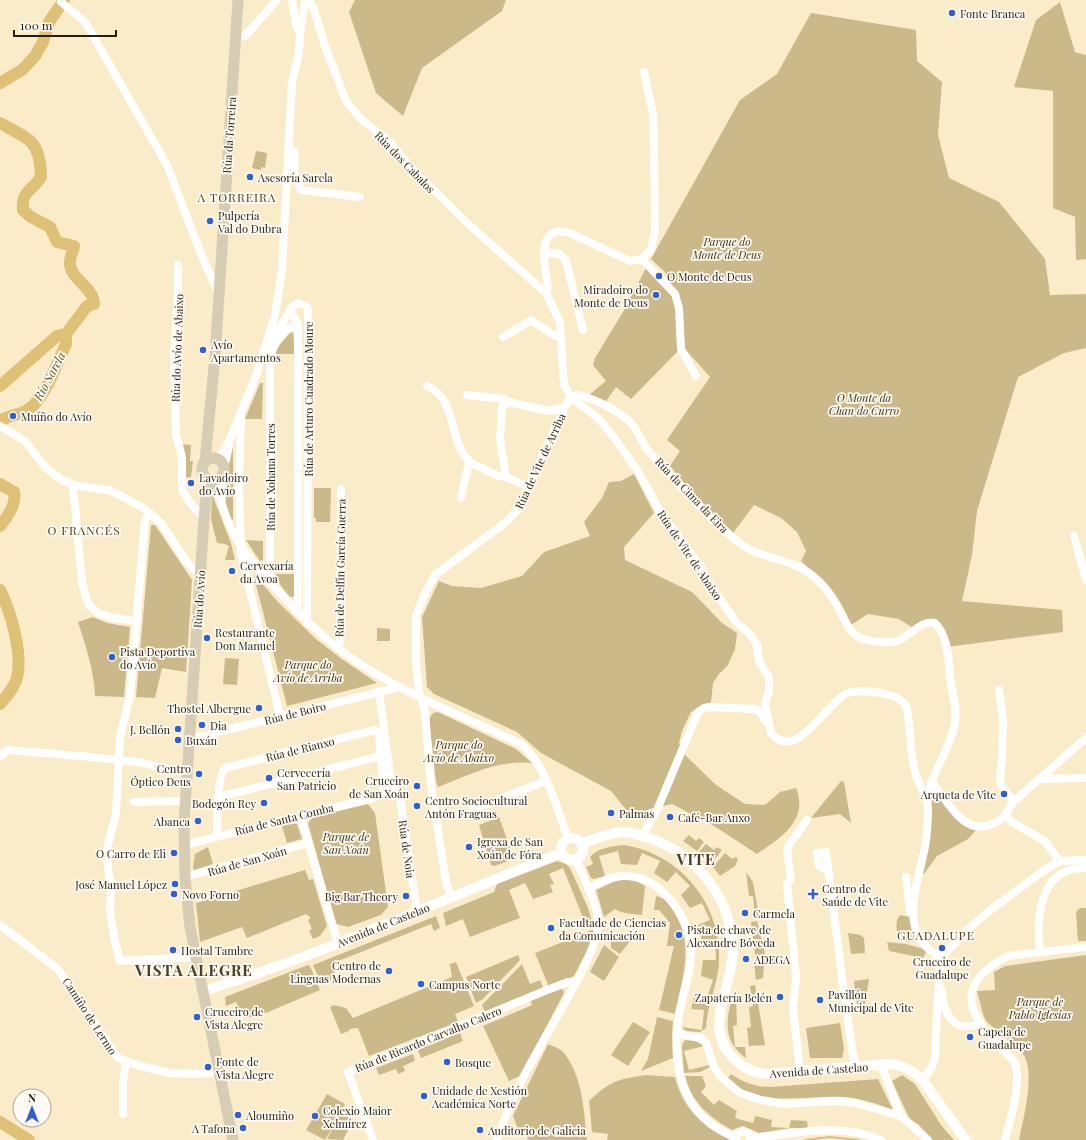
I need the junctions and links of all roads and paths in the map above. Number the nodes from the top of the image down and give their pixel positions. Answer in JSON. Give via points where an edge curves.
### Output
{"nodes":[{"id":1,"x":238,"y":0,"type":"edge"},
{"id":2,"x":276,"y":0,"type":"edge"},
{"id":3,"x":292,"y":0,"type":"edge"},
{"id":4,"x":304,"y":0,"type":"edge"},
{"id":5,"x":309,"y":0,"type":"edge"},
{"id":6,"x":61,"y":2,"type":"dead end"},
{"id":7,"x":300,"y":34,"type":"junction"},
{"id":8,"x":236,"y":38,"type":"junction"},
{"id":9,"x":644,"y":72,"type":"dead end"},
{"id":10,"x":288,"y":146,"type":"junction"},
{"id":11,"x":360,"y":197,"type":"dead end"},
{"id":12,"x":544,"y":252,"type":"junction"},
{"id":13,"x":642,"y":259,"type":"junction"},
{"id":14,"x":178,"y":265,"type":"dead end"},
{"id":15,"x":546,"y":293,"type":"junction"},
{"id":16,"x":219,"y":295,"type":"junction"},
{"id":17,"x":290,"y":310,"type":"junction"},
{"id":18,"x":298,"y":325,"type":"junction"},
{"id":19,"x":583,"y":330,"type":"dead end"},
{"id":20,"x":504,"y":337,"type":"dead end"},
{"id":21,"x":560,"y":337,"type":"junction"},
{"id":22,"x":266,"y":356,"type":"junction"},
{"id":23,"x":270,"y":371,"type":"junction"},
{"id":24,"x":256,"y":376,"type":"junction"},
{"id":25,"x":696,"y":376,"type":"dead end"},
{"id":26,"x":427,"y":386,"type":"dead end"},
{"id":27,"x":467,"y":395,"type":"dead end"},
{"id":28,"x":572,"y":398,"type":"junction"},
{"id":29,"x":509,"y":402,"type":"junction"},
{"id":30,"x":565,"y":407,"type":"junction"},
{"id":31,"x":241,"y":413,"type":"junction"},
{"id":32,"x":0,"y":426,"type":"edge"},
{"id":33,"x":231,"y":438,"type":"junction"},
{"id":34,"x":240,"y":445,"type":"junction"},
{"id":35,"x":469,"y":462,"type":"junction"},
{"id":36,"x":214,"y":470,"type":"junction"},
{"id":37,"x":506,"y":478,"type":"junction"},
{"id":38,"x":73,"y":485,"type":"junction"},
{"id":39,"x":528,"y":487,"type":"junction"},
{"id":40,"x":341,"y":489,"type":"dead end"},
{"id":41,"x":461,"y":498,"type":"dead end"},
{"id":42,"x":150,"y":513,"type":"junction"},
{"id":43,"x":204,"y":518,"type":"junction"},
{"id":44,"x":1074,"y":536,"type":"dead end"},
{"id":45,"x":240,"y":543,"type":"junction"},
{"id":46,"x":1082,"y":557,"type":"edge"},
{"id":47,"x":255,"y":564,"type":"junction"},
{"id":48,"x":245,"y":576,"type":"junction"},
{"id":49,"x":200,"y":577,"type":"junction"},
{"id":50,"x":1086,"y":580,"type":"edge"},
{"id":51,"x":270,"y":582,"type":"junction"},
{"id":52,"x":296,"y":611,"type":"junction"},
{"id":53,"x":136,"y":621,"type":"junction"},
{"id":54,"x":307,"y":623,"type":"junction"},
{"id":55,"x":337,"y":647,"type":"junction"},
{"id":56,"x":400,"y":687,"type":"junction"},
{"id":57,"x":999,"y":690,"type":"dead end"},
{"id":58,"x":379,"y":691,"type":"junction"},
{"id":59,"x":421,"y":697,"type":"junction"},
{"id":60,"x":439,"y":706,"type":"junction"},
{"id":61,"x":425,"y":713,"type":"junction"},
{"id":62,"x":280,"y":716,"type":"junction"},
{"id":63,"x":769,"y":726,"type":"junction"},
{"id":64,"x":1086,"y":738,"type":"edge"},
{"id":65,"x":190,"y":739,"type":"junction"},
{"id":66,"x":1,"y":756,"type":"dead end"},
{"id":67,"x":381,"y":756,"type":"junction"},
{"id":68,"x":118,"y":761,"type":"junction"},
{"id":69,"x":188,"y":772,"type":"junction"},
{"id":70,"x":1086,"y":778,"type":"edge"},
{"id":71,"x":1040,"y":779,"type":"junction"},
{"id":72,"x":545,"y":781,"type":"junction"},
{"id":73,"x":932,"y":782,"type":"junction"},
{"id":74,"x":392,"y":790,"type":"junction"},
{"id":75,"x":384,"y":795,"type":"junction"},
{"id":76,"x":219,"y":797,"type":"junction"},
{"id":77,"x":927,"y":797,"type":"junction"},
{"id":78,"x":186,"y":801,"type":"junction"},
{"id":79,"x":134,"y":802,"type":"dead end"},
{"id":80,"x":1012,"y":802,"type":"junction"},
{"id":81,"x":473,"y":810,"type":"dead end"},
{"id":82,"x":300,"y":815,"type":"junction"},
{"id":83,"x":1006,"y":815,"type":"junction"},
{"id":84,"x":806,"y":820,"type":"dead end"},
{"id":85,"x":217,"y":836,"type":"junction"},
{"id":86,"x":642,"y":836,"type":"junction"},
{"id":87,"x":568,"y":839,"type":"junction"},
{"id":88,"x":308,"y":843,"type":"junction"},
{"id":89,"x":581,"y":844,"type":"junction"},
{"id":90,"x":184,"y":845,"type":"junction"},
{"id":91,"x":561,"y":853,"type":"junction"},
{"id":92,"x":576,"y":859,"type":"junction"},
{"id":93,"x":1059,"y":860,"type":"junction"},
{"id":94,"x":1086,"y":860,"type":"edge"},
{"id":95,"x":1086,"y":868,"type":"edge"},
{"id":96,"x":828,"y":871,"type":"dead end"},
{"id":97,"x":906,"y":877,"type":"dead end"},
{"id":98,"x":185,"y":878,"type":"junction"},
{"id":99,"x":588,"y":889,"type":"junction"},
{"id":100,"x":451,"y":897,"type":"junction"},
{"id":101,"x":417,"y":911,"type":"junction"},
{"id":102,"x":912,"y":921,"type":"junction"},
{"id":103,"x":0,"y":925,"type":"edge"},
{"id":104,"x":338,"y":944,"type":"junction"},
{"id":105,"x":1086,"y":947,"type":"edge"},
{"id":106,"x":1040,"y":952,"type":"junction"},
{"id":107,"x":196,"y":957,"type":"junction"},
{"id":108,"x":941,"y":958,"type":"junction"},
{"id":109,"x":940,"y":969,"type":"junction"},
{"id":110,"x":575,"y":982,"type":"junction"},
{"id":111,"x":203,"y":992,"type":"junction"},
{"id":112,"x":979,"y":1024,"type":"junction"},
{"id":113,"x":677,"y":1034,"type":"junction"},
{"id":114,"x":126,"y":1062,"type":"junction"},
{"id":115,"x":881,"y":1065,"type":"junction"},
{"id":116,"x":855,"y":1067,"type":"junction"},
{"id":117,"x":800,"y":1071,"type":"junction"},
{"id":118,"x":218,"y":1072,"type":"junction"},
{"id":119,"x":923,"y":1081,"type":"junction"},
{"id":120,"x":123,"y":1114,"type":"dead end"},
{"id":121,"x":901,"y":1116,"type":"junction"},
{"id":122,"x":736,"y":1138,"type":"edge"},
{"id":123,"x":751,"y":1139,"type":"edge"},
{"id":124,"x":233,"y":1140,"type":"edge"},
{"id":125,"x":373,"y":1140,"type":"edge"},
{"id":126,"x":496,"y":1140,"type":"edge"},
{"id":127,"x":881,"y":1140,"type":"edge"},
{"id":128,"x":928,"y":1140,"type":"edge"},
{"id":129,"x":966,"y":1140,"type":"edge"},
{"id":130,"x":1005,"y":1140,"type":"edge"}],
"edges":[{"from":1,"to":8,"type":"main road","name":"Rúa da Torreira"},
{"from":2,"to":8,"type":"street","via":[[245,36]]},
{"from":3,"to":7,"type":"street"},
{"from":4,"to":7,"type":"street"},
{"from":5,"to":15,"type":"street","name":"Rúa dos Cabalos","via":[[346,101],[360,118],[390,142],[408,164],[467,223]]},
{"from":6,"to":16,"type":"street","via":[[83,20],[167,165]]},
{"from":7,"to":10,"type":"street","via":[[292,82]]},
{"from":8,"to":16,"type":"main road","name":"Rúa da Torreira"},
{"from":9,"to":13,"type":"street","via":[[653,114],[654,231],[651,249]]},
{"from":10,"to":11,"type":"street","via":[[295,153],[294,173],[301,190]]},
{"from":10,"to":22,"type":"street","via":[[282,269]]},
{"from":12,"to":13,"type":"street","via":[[549,236],[557,232],[566,232],[626,260],[634,262]]},
{"from":12,"to":15,"type":"street","name":"Rúa dos Cabalos","via":[[548,288]]},
{"from":12,"to":19,"type":"street","via":[[560,254],[566,261]]},
{"from":13,"to":25,"type":"street","via":[[675,294],[679,308],[681,349]]},
{"from":14,"to":43,"type":"street","name":"Rúa do Avío de Abaixo","via":[[174,357],[176,434],[182,457],[182,490]]},
{"from":15,"to":21,"type":"street","name":"Rúa dos Cabalos","via":[[559,319]]},
{"from":16,"to":36,"type":"main road","name":"Rúa do Avío","via":[[209,426]]},
{"from":17,"to":18,"type":"street","name":"Rúa de Arturo Cuadrado Moure"},
{"from":17,"to":22,"type":"street"},
{"from":17,"to":54,"type":"street","name":"Rúa de Arturo Cuadrado Moure","via":[[298,303],[308,310]]},
{"from":18,"to":22,"type":"street","name":"Rúa de Xohana Torres","via":[[291,327]]},
{"from":18,"to":52,"type":"street","name":"Rúa de Arturo Cuadrado Moure"},
{"from":20,"to":21,"type":"street","via":[[531,320]]},
{"from":21,"to":28,"type":"street","name":"Rúa dos Cabalos","via":[[564,385]]},
{"from":22,"to":23,"type":"street","name":"Rúa de Xohana Torres"},
{"from":22,"to":24,"type":"street"},
{"from":23,"to":24,"type":"street"},
{"from":23,"to":51,"type":"street","name":"Rúa de Xohana Torres"},
{"from":24,"to":31,"type":"street"},
{"from":26,"to":35,"type":"street","via":[[438,392],[444,401]]},
{"from":27,"to":29,"type":"street","via":[[504,399]]},
{"from":28,"to":30,"type":"street","name":"Rúa de Vite de Arriba"},
{"from":28,"to":63,"type":"street","name":"Rúa de Vite de Abaixo","via":[[599,420],[631,460],[660,511],[701,567],[710,585],[737,624],[754,640],[759,661],[769,677],[769,692],[765,704]]},
{"from":28,"to":73,"type":"street","name":"Rúa da Cima da Eira","via":[[577,395],[586,397],[629,421],[646,447],[718,524],[748,550],[784,560],[808,571],[837,604],[848,626],[858,637],[893,642],[932,623],[943,634],[949,658],[956,716],[952,734]]},
{"from":29,"to":30,"type":"street","via":[[549,410]]},
{"from":29,"to":37,"type":"street","via":[[502,407],[500,427]]},
{"from":30,"to":39,"type":"street","name":"Rúa de Vite de Arriba"},
{"from":31,"to":33,"type":"street"},
{"from":31,"to":34,"type":"street"},
{"from":32,"to":38,"type":"street","via":[[26,441],[46,468]]},
{"from":33,"to":34,"type":"street","via":[[237,438]]},
{"from":33,"to":36,"type":"street"},
{"from":34,"to":45,"type":"street"},
{"from":35,"to":37,"type":"street","via":[[498,477]]},
{"from":35,"to":41,"type":"street"},
{"from":36,"to":43,"type":"main road","name":"Rúa do Avío","via":[[206,497]]},
{"from":36,"to":45,"type":"street","via":[[228,521]]},
{"from":37,"to":39,"type":"street"},
{"from":38,"to":42,"type":"street","via":[[112,491]]},
{"from":38,"to":53,"type":"street","via":[[82,582],[89,605],[98,613],[112,618]]},
{"from":39,"to":59,"type":"street","name":"Rúa de Vite de Arriba","via":[[520,508],[513,516],[440,571],[430,582],[416,614],[415,623],[416,663]]},
{"from":40,"to":55,"type":"street","name":"Rúa de Delfín García Guerra","via":[[340,642]]},
{"from":42,"to":49,"type":"street","via":[[160,522]]},
{"from":42,"to":53,"type":"street","via":[[145,520]]},
{"from":43,"to":49,"type":"main road","name":"Rúa do Avío"},
{"from":44,"to":46,"type":"street"},
{"from":45,"to":47,"type":"street"},
{"from":45,"to":48,"type":"street"},
{"from":46,"to":50,"type":"street"},
{"from":47,"to":48,"type":"street"},
{"from":47,"to":51,"type":"street"},
{"from":48,"to":62,"type":"street"},
{"from":49,"to":65,"type":"main road","name":"Rúa do Avío"},
{"from":51,"to":52,"type":"street"},
{"from":52,"to":54,"type":"street"},
{"from":53,"to":68,"type":"street","via":[[130,695],[120,738]]},
{"from":54,"to":55,"type":"street"},
{"from":55,"to":56,"type":"street"},
{"from":56,"to":58,"type":"street","name":"Rúa de Boiro"},
{"from":56,"to":59,"type":"street"},
{"from":57,"to":80,"type":"street","via":[[1003,718],[1000,778]]},
{"from":58,"to":62,"type":"street","name":"Rúa de Boiro"},
{"from":58,"to":74,"type":"street","name":"Rúa de Noia"},
{"from":59,"to":60,"type":"street"},
{"from":59,"to":61,"type":"street","name":"Rúa de Vite de Arriba"},
{"from":60,"to":61,"type":"street","via":[[432,707]]},
{"from":60,"to":72,"type":"street","via":[[521,744],[534,757]]},
{"from":61,"to":100,"type":"street","name":"Rúa de Vite de Arriba","via":[[431,786],[446,882]]},
{"from":62,"to":65,"type":"street","name":"Rúa de Boiro"},
{"from":63,"to":77,"type":"street","via":[[776,738],[792,740],[806,734],[836,701],[849,692],[873,692],[896,698],[907,708],[916,775]]},
{"from":63,"to":86,"type":"street","via":[[761,713],[755,710],[709,707],[701,710],[692,724],[652,822],[646,826]]},
{"from":64,"to":71,"type":"street"},
{"from":65,"to":69,"type":"main road","name":"Rúa do Avío"},
{"from":66,"to":68,"type":"street","via":[[7,750]]},
{"from":67,"to":75,"type":"street"},
{"from":67,"to":76,"type":"street"},
{"from":67,"to":76,"type":"street","name":"Rúa de Rianxo","via":[[378,732],[375,730],[235,765],[223,770]]},
{"from":68,"to":69,"type":"street"},
{"from":68,"to":107,"type":"street","via":[[116,814],[107,849],[111,884],[110,913],[114,941],[122,965]]},
{"from":69,"to":78,"type":"main road","name":"Rúa do Avío"},
{"from":70,"to":71,"type":"street"},
{"from":71,"to":80,"type":"street"},
{"from":72,"to":81,"type":"street"},
{"from":72,"to":87,"type":"street"},
{"from":73,"to":77,"type":"street"},
{"from":73,"to":83,"type":"street","via":[[958,816],[970,825],[985,827],[997,823]]},
{"from":74,"to":75,"type":"street"},
{"from":74,"to":101,"type":"street","name":"Rúa de Noia","via":[[397,792],[400,799]]},
{"from":75,"to":82,"type":"street","name":"Rúa de Santa Comba"},
{"from":76,"to":85,"type":"street"},
{"from":77,"to":102,"type":"street","via":[[926,840],[913,894]]},
{"from":78,"to":79,"type":"street"},
{"from":78,"to":90,"type":"main road","name":"Rúa do Avío"},
{"from":80,"to":83,"type":"street"},
{"from":82,"to":85,"type":"street","name":"Rúa de Santa Comba"},
{"from":82,"to":88,"type":"street"},
{"from":83,"to":93,"type":"street","via":[[1012,822],[1046,842]]},
{"from":84,"to":117,"type":"street","via":[[787,851],[791,880],[787,884],[796,978],[793,1008]]},
{"from":85,"to":90,"type":"street","name":"Rúa de Santa Comba"},
{"from":86,"to":89,"type":"street","name":"Avenida de Castelao","via":[[626,832],[616,833]]},
{"from":86,"to":117,"type":"street","name":"Avenida de Castelao","via":[[672,848],[694,865],[712,885],[722,905],[730,930],[733,956],[719,1023],[720,1035],[729,1053],[743,1066],[758,1073]]},
{"from":87,"to":89,"type":"street","via":[[577,840]]},
{"from":87,"to":91,"type":"street","via":[[561,846]]},
{"from":88,"to":98,"type":"street","name":"Rúa de San Xoán"},
{"from":88,"to":104,"type":"street"},
{"from":89,"to":92,"type":"street","via":[[581,854]]},
{"from":90,"to":98,"type":"main road","name":"Rúa do Avío"},
{"from":91,"to":92,"type":"street","via":[[566,858]]},
{"from":91,"to":100,"type":"street","name":"Avenida de Castelao"},
{"from":92,"to":99,"type":"street"},
{"from":93,"to":94,"type":"street"},
{"from":93,"to":108,"type":"street","via":[[989,911]]},
{"from":95,"to":106,"type":"street","via":[[1068,870],[1047,887],[1039,924]]},
{"from":96,"to":116,"type":"street"},
{"from":97,"to":102,"type":"street"},
{"from":98,"to":107,"type":"main road","name":"Rúa do Avío"},
{"from":99,"to":110,"type":"street","via":[[596,915],[597,934]]},
{"from":99,"to":113,"type":"street","via":[[610,878],[630,876],[654,886],[675,906],[688,933],[691,960],[680,1005]]},
{"from":100,"to":101,"type":"street","name":"Avenida de Castelao"},
{"from":101,"to":104,"type":"street","name":"Avenida de Castelao"},
{"from":102,"to":108,"type":"street","via":[[921,942]]},
{"from":103,"to":114,"type":"street","name":"Camiño de Lermo","via":[[58,969],[113,1053]]},
{"from":104,"to":111,"type":"street","name":"Avenida de Castelao"},
{"from":105,"to":106,"type":"street"},
{"from":106,"to":112,"type":"street","via":[[1008,956],[998,961],[976,981],[972,998]]},
{"from":107,"to":111,"type":"main road","name":"Rúa do Avío"},
{"from":108,"to":109,"type":"street"},
{"from":109,"to":112,"type":"street","via":[[944,1009],[948,1015],[954,1022],[963,1026]]},
{"from":109,"to":119,"type":"street","via":[[935,1058]]},
{"from":110,"to":125,"type":"street","name":"Rúa de Ricardo Carvalho Calero","via":[[568,982],[348,1072]]},
{"from":110,"to":126,"type":"street","via":[[528,1068]]},
{"from":111,"to":118,"type":"main road","name":"Rúa do Avío"},
{"from":112,"to":130,"type":"street","via":[[1014,1061],[1017,1068],[1016,1087]]},
{"from":113,"to":121,"type":"street","via":[[701,1038],[706,1043],[714,1068],[740,1093],[783,1104],[838,1101],[856,1103]]},
{"from":113,"to":122,"type":"street","via":[[680,1078],[687,1098],[713,1125]]},
{"from":114,"to":118,"type":"street","name":"Camiño de Lermo","via":[[171,1072]]},
{"from":114,"to":120,"type":"street"},
{"from":115,"to":116,"type":"street","name":"Avenida de Castelao"},
{"from":115,"to":119,"type":"street","name":"Avenida de Castelao","via":[[904,1068]]},
{"from":115,"to":121,"type":"street"},
{"from":116,"to":117,"type":"street","name":"Avenida de Castelao"},
{"from":118,"to":124,"type":"main road","name":"Rúa do Avío"},
{"from":119,"to":129,"type":"street","name":"Avenida de Castelao"},
{"from":121,"to":128,"type":"street"},
{"from":122,"to":123,"type":"street","via":[[741,1131],[745,1131]]},
{"from":123,"to":127,"type":"street","via":[[838,1130],[857,1132]]}]}
